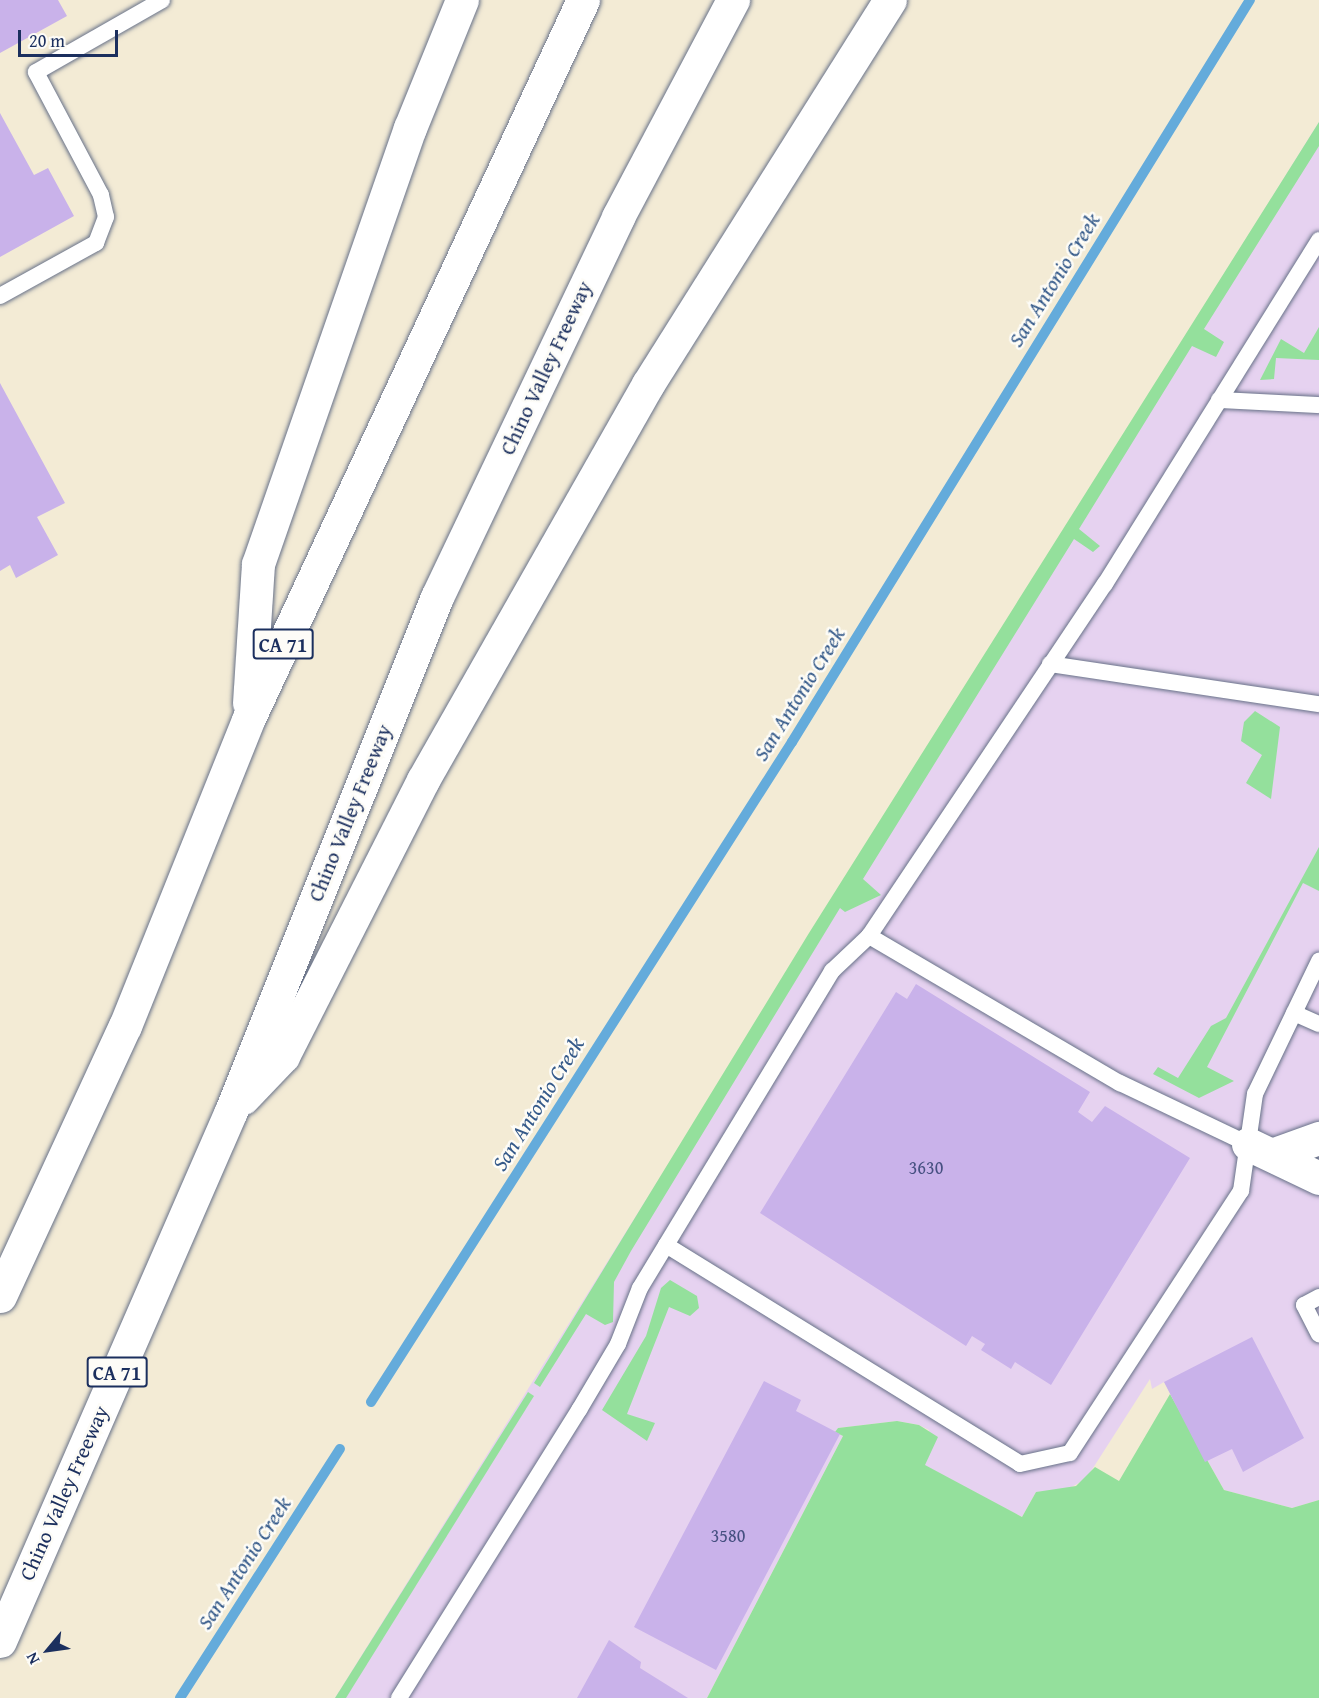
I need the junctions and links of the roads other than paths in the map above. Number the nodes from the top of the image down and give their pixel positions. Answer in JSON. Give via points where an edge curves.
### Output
{"nodes":[{"id":1,"x":162,"y":0,"type":"edge"},
{"id":2,"x":462,"y":0,"type":"edge"},
{"id":3,"x":583,"y":0,"type":"edge"},
{"id":4,"x":733,"y":0,"type":"edge"},
{"id":5,"x":890,"y":0,"type":"edge"},
{"id":6,"x":140,"y":5,"type":"edge"},
{"id":7,"x":1319,"y":240,"type":"edge"},
{"id":8,"x":0,"y":296,"type":"edge"},
{"id":9,"x":1219,"y":400,"type":"junction"},
{"id":10,"x":1319,"y":405,"type":"edge"},
{"id":11,"x":1050,"y":664,"type":"junction"},
{"id":12,"x":1319,"y":704,"type":"edge"},
{"id":13,"x":248,"y":720,"type":"junction"},
{"id":14,"x":869,"y":936,"type":"junction"},
{"id":15,"x":1319,"y":961,"type":"edge"},
{"id":16,"x":1294,"y":1012,"type":"junction"},
{"id":17,"x":1319,"y":1024,"type":"edge"},
{"id":18,"x":231,"y":1110,"type":"junction"},
{"id":19,"x":1319,"y":1137,"type":"edge"},
{"id":20,"x":1262,"y":1149,"type":"junction"},
{"id":21,"x":1319,"y":1178,"type":"edge"},
{"id":22,"x":666,"y":1245,"type":"junction"},
{"id":23,"x":0,"y":1296,"type":"edge"},
{"id":24,"x":1319,"y":1297,"type":"edge"},
{"id":25,"x":1319,"y":1334,"type":"edge"},
{"id":26,"x":2,"y":1637,"type":"edge"},
{"id":27,"x":399,"y":1698,"type":"edge"}],
"edges":[{"from":1,"to":6,"type":"lane"},
{"from":2,"to":13,"type":"main road","via":[[410,128],[258,564]]},
{"from":3,"to":13,"type":"main road","number":"CA 71"},
{"from":4,"to":18,"type":"main road","name":"Chino Valley Freeway","number":"CA 71","via":[[618,217],[437,597]]},
{"from":5,"to":18,"type":"main road","via":[[648,384],[423,780],[282,1056]]},
{"from":6,"to":8,"type":"lane","via":[[36,72],[101,195],[106,217],[96,243]]},
{"from":7,"to":9,"type":"lane"},
{"from":9,"to":10,"type":"lane"},
{"from":9,"to":11,"type":"lane"},
{"from":11,"to":12,"type":"lane"},
{"from":11,"to":14,"type":"lane"},
{"from":13,"to":23,"type":"main road","number":"CA 71","via":[[125,1026]]},
{"from":14,"to":20,"type":"lane","via":[[1120,1083]]},
{"from":14,"to":22,"type":"lane","via":[[832,970]]},
{"from":15,"to":16,"type":"lane"},
{"from":16,"to":17,"type":"lane"},
{"from":16,"to":20,"type":"lane","via":[[1255,1094]]},
{"from":18,"to":26,"type":"main road","name":"Chino Valley Freeway","number":"CA 71"},
{"from":19,"to":20,"type":"main road"},
{"from":20,"to":21,"type":"main road"},
{"from":20,"to":22,"type":"lane","via":[[1241,1191],[1070,1453],[1020,1464]]},
{"from":22,"to":27,"type":"lane","via":[[585,1400]]},
{"from":24,"to":25,"type":"lane","via":[[1304,1305]]}]}
